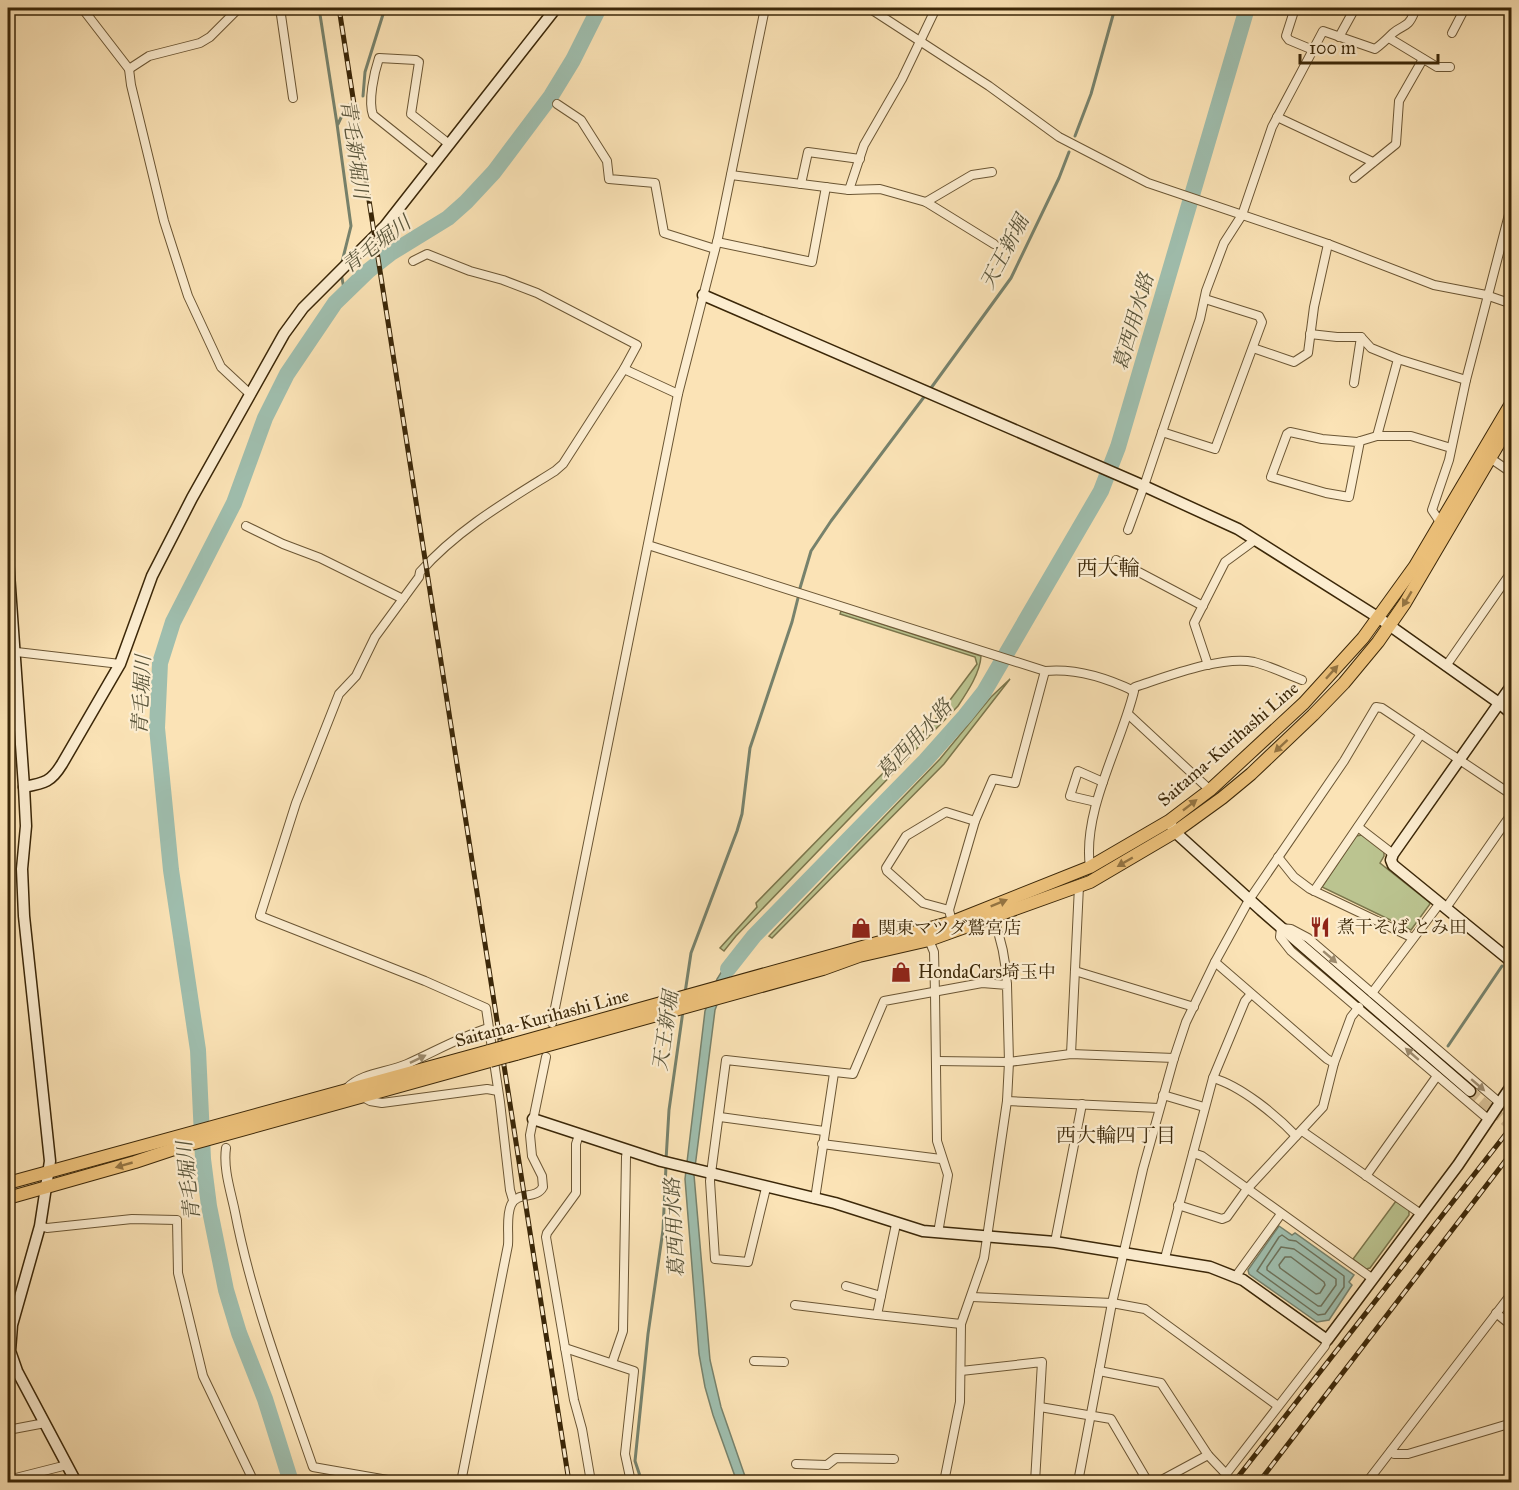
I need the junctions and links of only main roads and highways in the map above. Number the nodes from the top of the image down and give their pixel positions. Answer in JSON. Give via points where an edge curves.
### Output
{"nodes":[{"id":1,"x":1512,"y":402,"type":"edge"},
{"id":2,"x":1512,"y":422,"type":"edge"},
{"id":3,"x":1172,"y":827,"type":"junction"},
{"id":4,"x":740,"y":987,"type":"junction"},
{"id":5,"x":490,"y":1056,"type":"junction"},
{"id":6,"x":221,"y":1130,"type":"junction"},
{"id":7,"x":179,"y":1142,"type":"junction"},
{"id":8,"x":8,"y":1183,"type":"edge"},
{"id":9,"x":8,"y":1198,"type":"edge"}],
"edges":[{"from":3,"to":1,"type":"main road","name":"Saitama-Kurihashi Line","one_way":true,"via":[[1304,703],[1363,638],[1415,566]]},
{"from":2,"to":3,"type":"main road","name":"Saitama-Kurihashi Line","one_way":true,"via":[[1391,626],[1344,683],[1285,743],[1222,798]]},
{"from":4,"to":3,"type":"main road","name":"Saitama-Kurihashi Line","one_way":true,"via":[[1090,867]]},
{"from":3,"to":4,"type":"main road","name":"Saitama-Kurihashi Line","one_way":true,"via":[[1090,882],[993,918],[823,969]]},
{"from":4,"to":5,"type":"main road","name":"Saitama-Kurihashi Line","bridge":true},
{"from":5,"to":6,"type":"main road","name":"Saitama-Kurihashi Line","via":[[361,1096]]},
{"from":5,"to":6,"type":"main road","name":"Saitama-Kurihashi Line","via":[[346,1089]]},
{"from":6,"to":7,"type":"main road","name":"Saitama-Kurihashi Line"},
{"from":7,"to":8,"type":"main road","name":"Saitama-Kurihashi Line"},
{"from":7,"to":9,"type":"main road","name":"Saitama-Kurihashi Line","one_way":true,"via":[[135,1162]]}]}
